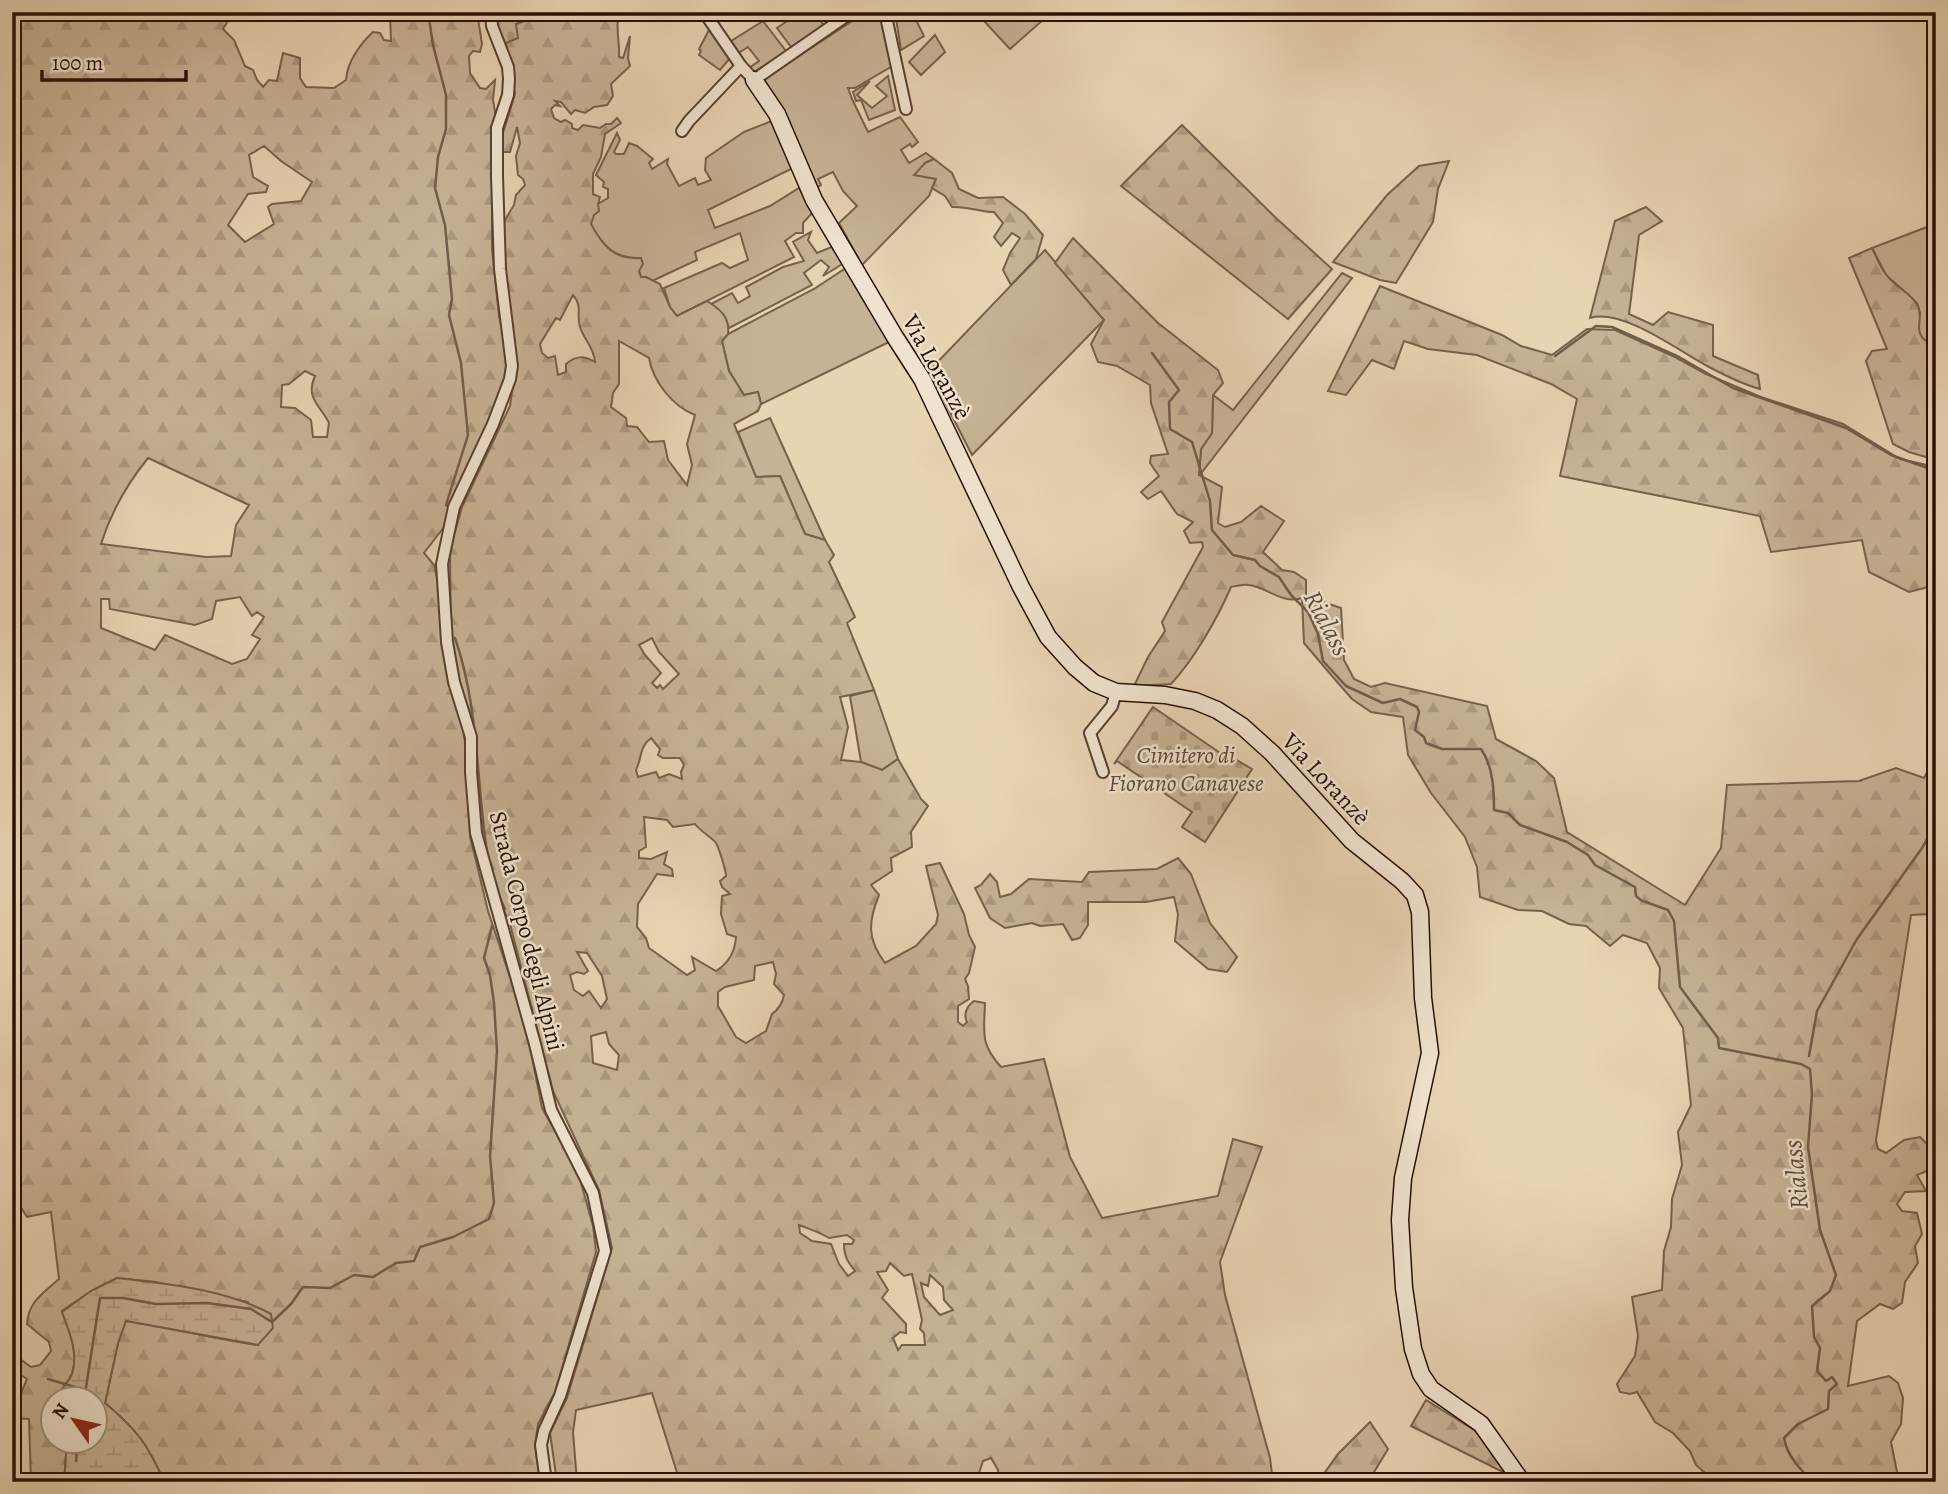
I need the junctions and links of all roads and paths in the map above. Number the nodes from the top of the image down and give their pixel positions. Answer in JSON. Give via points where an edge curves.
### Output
{"nodes":[{"id":1,"x":491,"y":12,"type":"edge"},
{"id":2,"x":704,"y":12,"type":"edge"},
{"id":3,"x":852,"y":12,"type":"edge"},
{"id":4,"x":885,"y":12,"type":"edge"},
{"id":5,"x":741,"y":66,"type":"junction"},
{"id":6,"x":754,"y":80,"type":"junction"},
{"id":7,"x":906,"y":109,"type":"dead end"},
{"id":8,"x":682,"y":131,"type":"dead end"},
{"id":9,"x":1116,"y":692,"type":"junction"},
{"id":10,"x":1103,"y":772,"type":"dead end"},
{"id":11,"x":546,"y":1482,"type":"edge"},
{"id":12,"x":1522,"y":1482,"type":"edge"}],
"edges":[{"from":1,"to":11,"type":"street","name":"Strada Corpo degli Alpini","via":[[509,79],[497,128],[497,176],[500,269],[513,366],[493,424],[453,510],[442,564],[447,642],[471,737],[476,834],[551,1110],[593,1193],[605,1251],[561,1396],[544,1431],[541,1445]]},
{"from":2,"to":5,"type":"street"},
{"from":3,"to":6,"type":"street"},
{"from":4,"to":7,"type":"street"},
{"from":5,"to":6,"type":"street"},
{"from":5,"to":8,"type":"street"},
{"from":6,"to":9,"type":"street","name":"Via Loranzè","via":[[777,114],[814,200],[922,379],[1048,637],[1094,683]]},
{"from":9,"to":10,"type":"street","via":[[1112,706],[1090,733]]},
{"from":9,"to":12,"type":"street","name":"Via Loranzè","via":[[1195,701],[1242,726],[1352,841],[1415,895],[1430,1053],[1403,1178],[1400,1220],[1413,1349],[1431,1389],[1481,1424]]}]}
